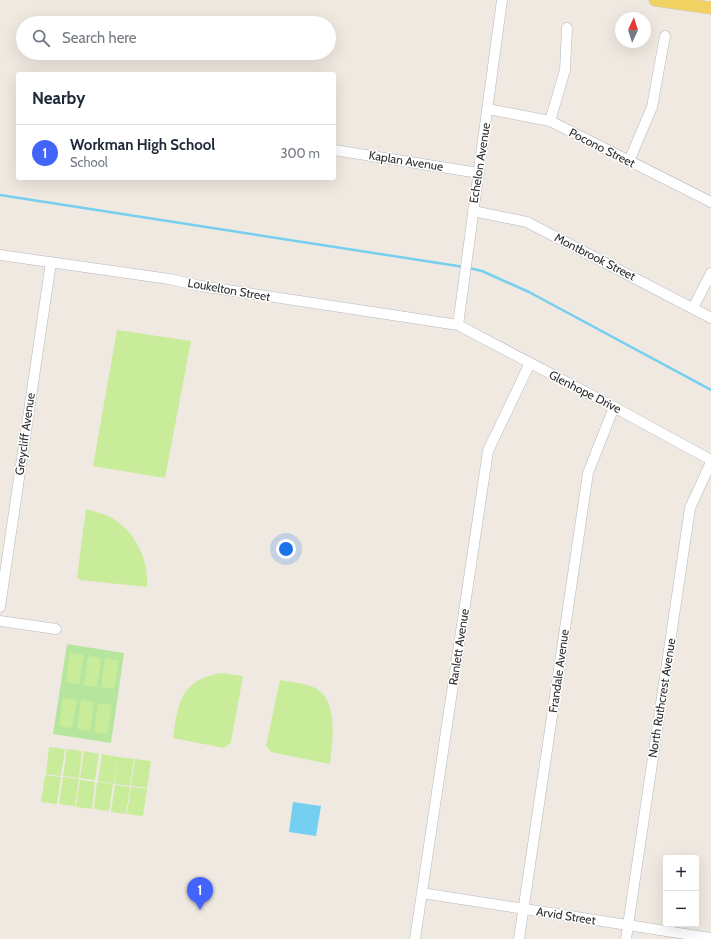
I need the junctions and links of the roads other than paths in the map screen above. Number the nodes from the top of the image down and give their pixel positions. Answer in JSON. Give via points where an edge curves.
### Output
{"nodes":[{"id":1,"x":502,"y":0,"type":"edge"},
{"id":2,"x":655,"y":0,"type":"edge"},
{"id":3,"x":711,"y":8,"type":"edge"},
{"id":4,"x":567,"y":28,"type":"dead end"},
{"id":5,"x":665,"y":36,"type":"dead end"},
{"id":6,"x":488,"y":109,"type":"junction"},
{"id":7,"x":550,"y":121,"type":"junction"},
{"id":8,"x":336,"y":150,"type":"edge"},
{"id":9,"x":629,"y":161,"type":"junction"},
{"id":10,"x":479,"y":173,"type":"junction"},
{"id":11,"x":711,"y":202,"type":"edge"},
{"id":12,"x":473,"y":211,"type":"junction"},
{"id":13,"x":0,"y":255,"type":"edge"},
{"id":14,"x":51,"y":262,"type":"junction"},
{"id":15,"x":711,"y":273,"type":"edge"},
{"id":16,"x":693,"y":308,"type":"junction"},
{"id":17,"x":711,"y":318,"type":"edge"},
{"id":18,"x":458,"y":326,"type":"junction"},
{"id":19,"x":530,"y":363,"type":"junction"},
{"id":20,"x":614,"y":407,"type":"junction"},
{"id":21,"x":711,"y":461,"type":"edge"},
{"id":22,"x":0,"y":607,"type":"edge"},
{"id":23,"x":0,"y":621,"type":"edge"},
{"id":24,"x":56,"y":629,"type":"dead end"},
{"id":25,"x":422,"y":893,"type":"junction"},
{"id":26,"x":523,"y":909,"type":"junction"},
{"id":27,"x":628,"y":925,"type":"junction"},
{"id":28,"x":711,"y":938,"type":"edge"},
{"id":29,"x":415,"y":939,"type":"edge"},
{"id":30,"x":519,"y":939,"type":"edge"},
{"id":31,"x":626,"y":939,"type":"edge"}],
"edges":[{"from":1,"to":6,"type":"street","name":"Echelon Avenue"},
{"from":2,"to":3,"type":"main road"},
{"from":4,"to":7,"type":"street","via":[[565,70]]},
{"from":5,"to":9,"type":"street","via":[[652,107]]},
{"from":6,"to":7,"type":"street","name":"Pocono Street"},
{"from":6,"to":10,"type":"street","name":"Echelon Avenue"},
{"from":7,"to":9,"type":"street","name":"Pocono Street"},
{"from":8,"to":10,"type":"street","name":"Kaplan Avenue"},
{"from":9,"to":11,"type":"street","name":"Pocono Street"},
{"from":10,"to":12,"type":"street","name":"Echelon Avenue"},
{"from":12,"to":16,"type":"street","name":"Montbrook Street","via":[[527,222]]},
{"from":12,"to":18,"type":"street","name":"Echelon Avenue"},
{"from":13,"to":14,"type":"street","name":"Loukelton Street"},
{"from":14,"to":18,"type":"street","name":"Loukelton Street"},
{"from":14,"to":22,"type":"street","name":"Greycliff Avenue"},
{"from":15,"to":16,"type":"street"},
{"from":16,"to":17,"type":"street","name":"Montbrook Street"},
{"from":18,"to":19,"type":"street","name":"Glenhope Drive"},
{"from":19,"to":20,"type":"street","name":"Glenhope Drive"},
{"from":19,"to":25,"type":"street","name":"Ranlett Avenue","via":[[488,451]]},
{"from":20,"to":21,"type":"street","name":"Glenhope Drive"},
{"from":20,"to":26,"type":"street","name":"Frandale Avenue","via":[[588,473]]},
{"from":21,"to":27,"type":"street","name":"North Ruthcrest Avenue","via":[[690,508]]},
{"from":23,"to":24,"type":"street"},
{"from":25,"to":26,"type":"street","name":"Arvid Street"},
{"from":25,"to":29,"type":"street","name":"Ranlett Avenue"},
{"from":26,"to":27,"type":"street","name":"Arvid Street"},
{"from":26,"to":30,"type":"street","name":"Frandale Avenue"},
{"from":27,"to":28,"type":"street","name":"Arvid Street"},
{"from":27,"to":31,"type":"street","name":"North Ruthcrest Avenue"}]}
